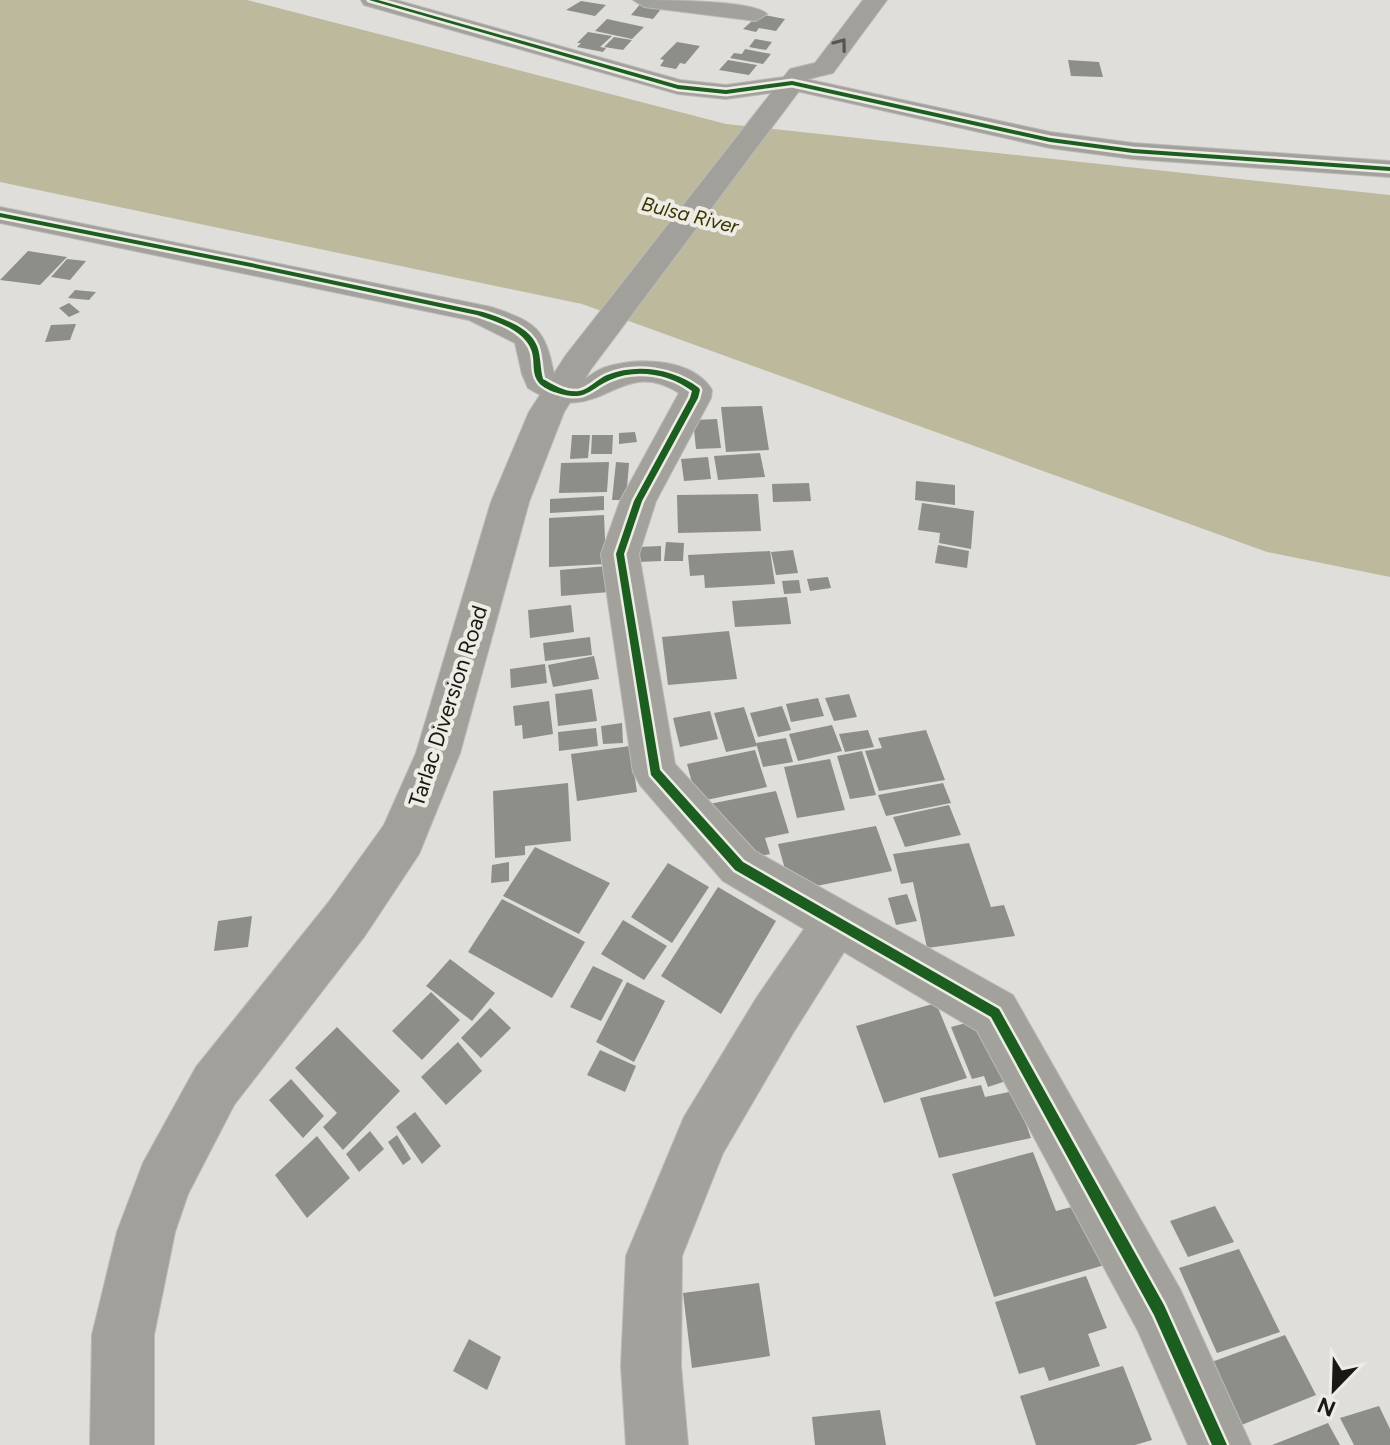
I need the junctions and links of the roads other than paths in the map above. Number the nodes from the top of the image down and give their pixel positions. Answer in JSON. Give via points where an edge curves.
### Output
{"nodes":[{"id":1,"x":372,"y":0,"type":"edge"},
{"id":2,"x":644,"y":0,"type":"edge"},
{"id":3,"x":875,"y":0,"type":"edge"},
{"id":4,"x":446,"y":11,"type":"edge"},
{"id":5,"x":756,"y":14,"type":"dead end"},
{"id":6,"x":794,"y":74,"type":"junction"},
{"id":7,"x":1390,"y":169,"type":"edge"},
{"id":8,"x":0,"y":215,"type":"edge"},
{"id":9,"x":569,"y":377,"type":"junction"},
{"id":10,"x":837,"y":921,"type":"junction"},
{"id":11,"x":122,"y":1445,"type":"edge"},
{"id":12,"x":657,"y":1445,"type":"edge"},
{"id":13,"x":1220,"y":1445,"type":"edge"}],
"edges":[{"from":1,"to":4,"type":"street"},
{"from":2,"to":5,"type":"street"},
{"from":6,"to":3,"type":"main road","name":"Tarlac Diversion Road","one_way":true,"via":[[824,68]]},
{"from":4,"to":6,"type":"street","via":[[678,87],[726,92]]},
{"from":6,"to":7,"type":"street","via":[[1050,140]]},
{"from":6,"to":9,"type":"main road","name":"Tarlac Diversion Road"},
{"from":8,"to":9,"type":"street","via":[[476,314],[510,324],[529,338],[536,348],[540,380]]},
{"from":9,"to":10,"type":"street","via":[[582,393],[605,378],[635,372],[675,377],[696,390],[638,501],[620,554],[655,772],[739,866]]},
{"from":9,"to":11,"type":"main road","name":"Tarlac Diversion Road","via":[[533,442],[510,502],[438,753],[402,839],[346,920],[215,1086],[163,1183],[123,1335]]},
{"from":10,"to":12,"type":"street","via":[[703,1136],[654,1256],[651,1366]]},
{"from":10,"to":13,"type":"street","via":[[995,1013],[1159,1310]]}]}
